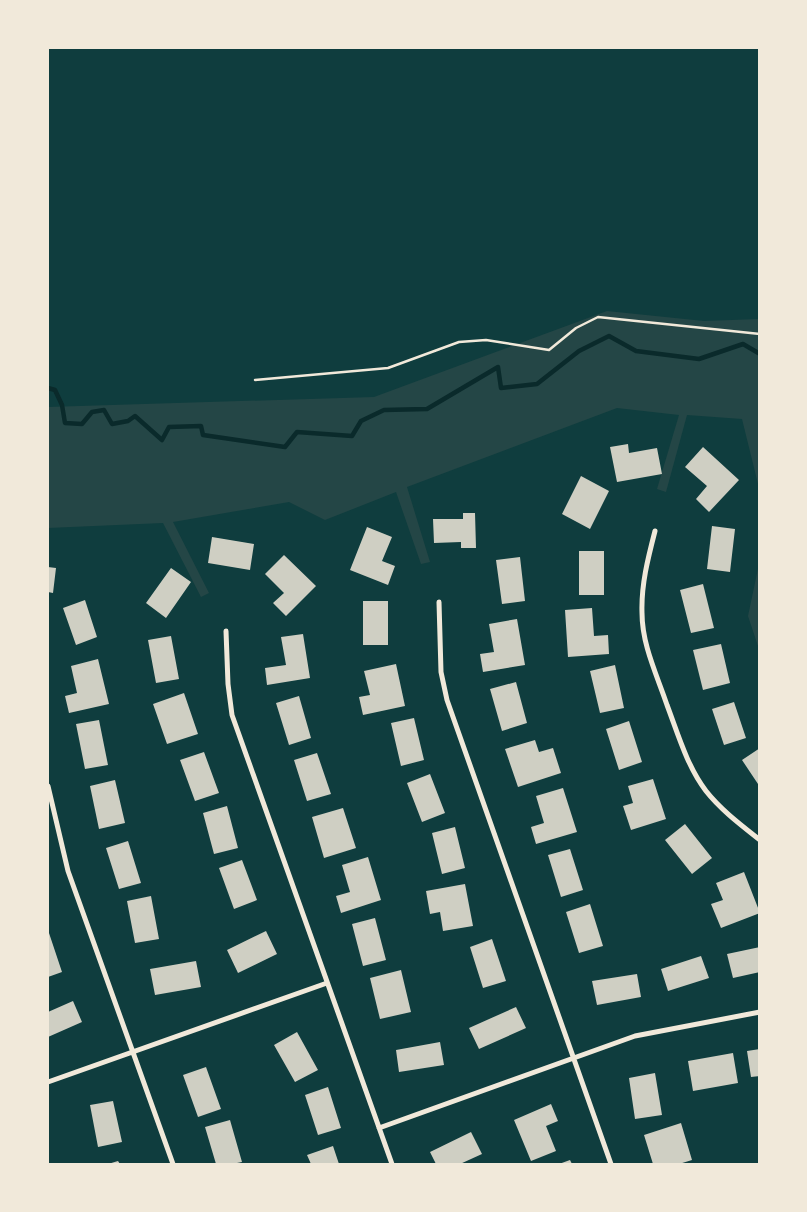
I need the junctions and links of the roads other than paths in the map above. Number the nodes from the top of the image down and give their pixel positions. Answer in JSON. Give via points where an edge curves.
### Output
{"nodes":[{"id":1,"x":655,"y":531,"type":"dead end"},
{"id":2,"x":439,"y":602,"type":"dead end"},
{"id":3,"x":226,"y":631,"type":"dead end"},
{"id":4,"x":48,"y":786,"type":"edge"},
{"id":5,"x":760,"y":840,"type":"edge"},
{"id":6,"x":327,"y":983,"type":"junction"},
{"id":7,"x":760,"y":1012,"type":"edge"},
{"id":8,"x":133,"y":1052,"type":"junction"},
{"id":9,"x":574,"y":1059,"type":"junction"},
{"id":10,"x":48,"y":1082,"type":"edge"},
{"id":11,"x":379,"y":1128,"type":"junction"},
{"id":12,"x":173,"y":1164,"type":"edge"},
{"id":13,"x":392,"y":1164,"type":"edge"},
{"id":14,"x":611,"y":1164,"type":"edge"}],
"edges":[{"from":1,"to":5,"type":"street","via":[[646,564],[642,599],[643,629],[649,653],[686,757],[697,778],[725,812]]},
{"from":2,"to":9,"type":"street","via":[[441,672],[446,700]]},
{"from":3,"to":6,"type":"street","via":[[232,715]]},
{"from":4,"to":8,"type":"street","via":[[68,871]]},
{"from":6,"to":8,"type":"street"},
{"from":6,"to":11,"type":"street"},
{"from":7,"to":9,"type":"street","via":[[656,1031]]},
{"from":8,"to":10,"type":"street"},
{"from":8,"to":12,"type":"street"},
{"from":9,"to":11,"type":"street"},
{"from":9,"to":14,"type":"street"},
{"from":11,"to":13,"type":"street"}]}
